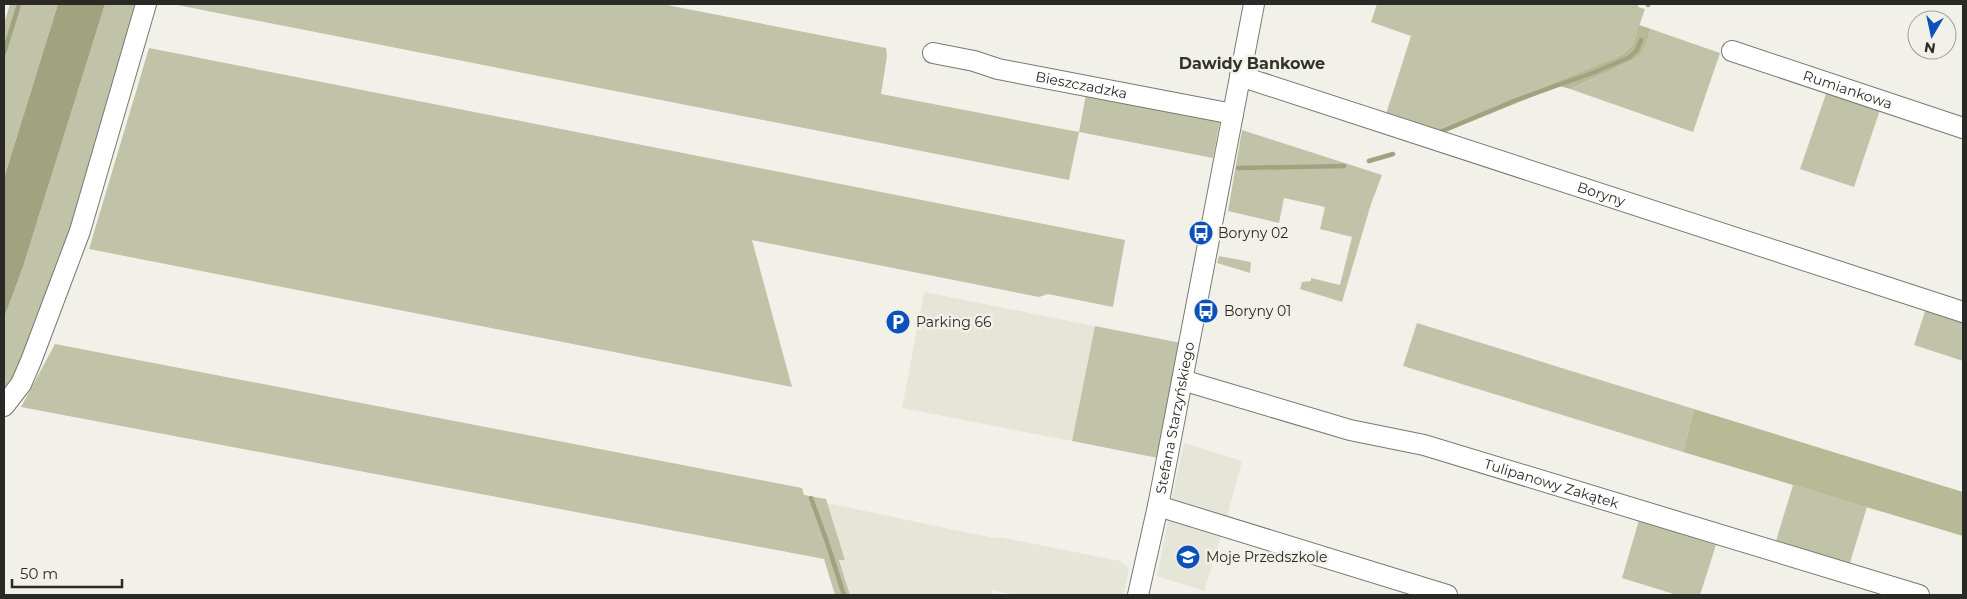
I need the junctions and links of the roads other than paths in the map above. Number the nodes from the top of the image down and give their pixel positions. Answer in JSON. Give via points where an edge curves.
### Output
{"nodes":[{"id":1,"x":146,"y":4,"type":"edge"},
{"id":2,"x":1254,"y":4,"type":"edge"},
{"id":3,"x":1732,"y":51,"type":"dead end"},
{"id":4,"x":933,"y":53,"type":"dead end"},
{"id":5,"x":1240,"y":76,"type":"junction"},
{"id":6,"x":1233,"y":114,"type":"junction"},
{"id":7,"x":1963,"y":128,"type":"edge"},
{"id":8,"x":1963,"y":312,"type":"edge"},
{"id":9,"x":1182,"y":380,"type":"junction"},
{"id":10,"x":4,"y":406,"type":"edge"},
{"id":11,"x":1158,"y":506,"type":"junction"},
{"id":12,"x":1138,"y":595,"type":"edge"},
{"id":13,"x":1446,"y":595,"type":"edge"},
{"id":14,"x":1919,"y":595,"type":"edge"}],
"edges":[{"from":1,"to":10,"type":"street","via":[[80,231],[31,361],[21,384]]},
{"from":2,"to":5,"type":"street","name":"Stefana Starzyńskiego"},
{"from":3,"to":7,"type":"street","name":"Rumiankowa"},
{"from":4,"to":6,"type":"street","name":"Bieszczadzka","via":[[998,69]]},
{"from":5,"to":6,"type":"street","name":"Stefana Starzyńskiego"},
{"from":5,"to":8,"type":"street","name":"Boryny"},
{"from":6,"to":9,"type":"street","name":"Stefana Starzyńskiego"},
{"from":9,"to":11,"type":"street","name":"Stefana Starzyńskiego"},
{"from":9,"to":14,"type":"street","name":"Tulipanowy Zakątek","via":[[1350,430],[1424,445]]},
{"from":11,"to":12,"type":"street","name":"Stefana Starzyńskiego"},
{"from":11,"to":13,"type":"street"}]}
